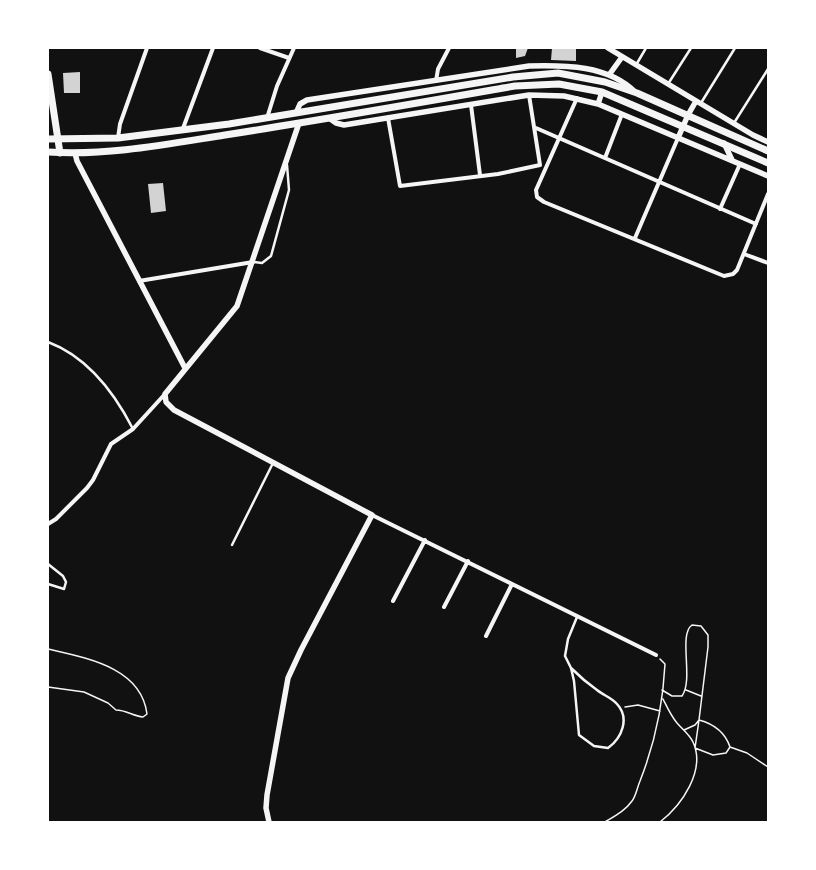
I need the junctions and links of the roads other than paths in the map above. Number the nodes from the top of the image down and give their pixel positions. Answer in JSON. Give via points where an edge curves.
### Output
{"nodes":[{"id":1,"x":147,"y":48,"type":"edge"},
{"id":2,"x":213,"y":48,"type":"edge"},
{"id":3,"x":260,"y":48,"type":"edge"},
{"id":4,"x":294,"y":48,"type":"edge"},
{"id":5,"x":449,"y":48,"type":"edge"},
{"id":6,"x":608,"y":48,"type":"edge"},
{"id":7,"x":646,"y":48,"type":"edge"},
{"id":8,"x":691,"y":48,"type":"edge"},
{"id":9,"x":735,"y":48,"type":"edge"},
{"id":10,"x":622,"y":57,"type":"junction"},
{"id":11,"x":290,"y":58,"type":"junction"},
{"id":12,"x":636,"y":65,"type":"junction"},
{"id":13,"x":512,"y":68,"type":"junction"},
{"id":14,"x":768,"y":69,"type":"edge"},
{"id":15,"x":48,"y":74,"type":"edge"},
{"id":16,"x":609,"y":75,"type":"junction"},
{"id":17,"x":513,"y":77,"type":"junction"},
{"id":18,"x":436,"y":81,"type":"junction"},
{"id":19,"x":668,"y":84,"type":"junction"},
{"id":20,"x":602,"y":92,"type":"junction"},
{"id":21,"x":637,"y":94,"type":"junction"},
{"id":22,"x":529,"y":95,"type":"junction"},
{"id":23,"x":577,"y":98,"type":"junction"},
{"id":24,"x":697,"y":101,"type":"junction"},
{"id":25,"x":598,"y":104,"type":"junction"},
{"id":26,"x":471,"y":105,"type":"junction"},
{"id":27,"x":296,"y":113,"type":"junction"},
{"id":28,"x":622,"y":114,"type":"junction"},
{"id":29,"x":688,"y":116,"type":"junction"},
{"id":30,"x":267,"y":118,"type":"junction"},
{"id":31,"x":329,"y":118,"type":"junction"},
{"id":32,"x":388,"y":118,"type":"junction"},
{"id":33,"x":299,"y":123,"type":"junction"},
{"id":34,"x":734,"y":124,"type":"junction"},
{"id":35,"x":683,"y":125,"type":"junction"},
{"id":36,"x":536,"y":128,"type":"junction"},
{"id":37,"x":182,"y":131,"type":"junction"},
{"id":38,"x":753,"y":135,"type":"junction"},
{"id":39,"x":118,"y":138,"type":"junction"},
{"id":40,"x":560,"y":138,"type":"junction"},
{"id":41,"x":678,"y":138,"type":"junction"},
{"id":42,"x":48,"y":140,"type":"edge"},
{"id":43,"x":58,"y":140,"type":"junction"},
{"id":44,"x":768,"y":141,"type":"edge"},
{"id":45,"x":747,"y":142,"type":"junction"},
{"id":46,"x":724,"y":143,"type":"junction"},
{"id":47,"x":768,"y":151,"type":"edge"},
{"id":48,"x":48,"y":152,"type":"edge"},
{"id":49,"x":60,"y":153,"type":"junction"},
{"id":50,"x":75,"y":153,"type":"junction"},
{"id":51,"x":605,"y":158,"type":"junction"},
{"id":52,"x":286,"y":160,"type":"junction"},
{"id":53,"x":732,"y":160,"type":"junction"},
{"id":54,"x":768,"y":163,"type":"edge"},
{"id":55,"x":740,"y":164,"type":"junction"},
{"id":56,"x":540,"y":165,"type":"junction"},
{"id":57,"x":547,"y":166,"type":"junction"},
{"id":58,"x":480,"y":175,"type":"junction"},
{"id":59,"x":768,"y":176,"type":"edge"},
{"id":60,"x":659,"y":182,"type":"junction"},
{"id":61,"x":768,"y":194,"type":"edge"},
{"id":62,"x":720,"y":209,"type":"junction"},
{"id":63,"x":756,"y":224,"type":"junction"},
{"id":64,"x":635,"y":238,"type":"junction"},
{"id":65,"x":744,"y":254,"type":"junction"},
{"id":66,"x":253,"y":262,"type":"junction"},
{"id":67,"x":768,"y":263,"type":"edge"},
{"id":68,"x":139,"y":281,"type":"junction"},
{"id":69,"x":48,"y":342,"type":"edge"},
{"id":70,"x":185,"y":368,"type":"junction"},
{"id":71,"x":165,"y":394,"type":"junction"},
{"id":72,"x":134,"y":429,"type":"junction"},
{"id":73,"x":274,"y":463,"type":"junction"},
{"id":74,"x":372,"y":515,"type":"junction"},
{"id":75,"x":48,"y":524,"type":"edge"},
{"id":76,"x":425,"y":540,"type":"junction"},
{"id":77,"x":232,"y":545,"type":"dead end"},
{"id":78,"x":468,"y":561,"type":"junction"},
{"id":79,"x":48,"y":564,"type":"edge"},
{"id":80,"x":48,"y":584,"type":"edge"},
{"id":81,"x":512,"y":584,"type":"junction"},
{"id":82,"x":393,"y":601,"type":"dead end"},
{"id":83,"x":444,"y":607,"type":"dead end"},
{"id":84,"x":577,"y":617,"type":"junction"},
{"id":85,"x":486,"y":636,"type":"dead end"},
{"id":86,"x":656,"y":655,"type":"road end"},
{"id":87,"x":571,"y":668,"type":"junction"},
{"id":88,"x":269,"y":822,"type":"edge"}],
"edges":[{"from":1,"to":39,"type":"street","via":[[120,124]]},
{"from":2,"to":37,"type":"street"},
{"from":3,"to":11,"type":"street"},
{"from":4,"to":11,"type":"street"},
{"from":5,"to":18,"type":"street","via":[[438,69]]},
{"from":6,"to":10,"type":"street"},
{"from":7,"to":12,"type":"lane"},
{"from":8,"to":19,"type":"lane"},
{"from":9,"to":24,"type":"lane"},
{"from":10,"to":12,"type":"street"},
{"from":10,"to":16,"type":"street"},
{"from":11,"to":30,"type":"street","via":[[277,86]]},
{"from":12,"to":19,"type":"street"},
{"from":13,"to":16,"type":"street","via":[[556,65],[588,69]]},
{"from":13,"to":17,"type":"street"},
{"from":13,"to":18,"type":"street"},
{"from":14,"to":34,"type":"lane"},
{"from":15,"to":43,"type":"main road"},
{"from":16,"to":21,"type":"street","via":[[626,83]]},
{"from":17,"to":21,"type":"main road","via":[[558,74],[582,76]]},
{"from":17,"to":27,"type":"main road"},
{"from":18,"to":27,"type":"street","via":[[307,100],[300,104]]},
{"from":19,"to":24,"type":"street"},
{"from":20,"to":25,"type":"street"},
{"from":20,"to":31,"type":"main road","via":[[559,84],[515,86]]},
{"from":20,"to":35,"type":"main road"},
{"from":21,"to":29,"type":"main road"},
{"from":22,"to":23,"type":"street"},
{"from":22,"to":26,"type":"street"},
{"from":22,"to":36,"type":"street"},
{"from":23,"to":25,"type":"street"},
{"from":23,"to":40,"type":"street"},
{"from":24,"to":29,"type":"street"},
{"from":24,"to":34,"type":"street"},
{"from":25,"to":28,"type":"street"},
{"from":26,"to":32,"type":"street"},
{"from":26,"to":58,"type":"street"},
{"from":27,"to":30,"type":"main road"},
{"from":28,"to":41,"type":"street"},
{"from":28,"to":51,"type":"street"},
{"from":29,"to":35,"type":"street"},
{"from":29,"to":45,"type":"main road"},
{"from":30,"to":37,"type":"main road"},
{"from":31,"to":32,"type":"street","via":[[344,125]]},
{"from":31,"to":33,"type":"main road"},
{"from":32,"to":58,"type":"street","via":[[400,186],[453,181]]},
{"from":33,"to":50,"type":"main road","via":[[185,141]]},
{"from":33,"to":52,"type":"street"},
{"from":34,"to":38,"type":"street"},
{"from":35,"to":41,"type":"street"},
{"from":35,"to":46,"type":"main road"},
{"from":36,"to":40,"type":"street"},
{"from":36,"to":56,"type":"street"},
{"from":37,"to":39,"type":"main road"},
{"from":38,"to":44,"type":"street"},
{"from":38,"to":45,"type":"street"},
{"from":39,"to":43,"type":"main road"},
{"from":40,"to":51,"type":"street"},
{"from":40,"to":57,"type":"street"},
{"from":41,"to":53,"type":"street"},
{"from":41,"to":60,"type":"street"},
{"from":42,"to":43,"type":"main road"},
{"from":43,"to":49,"type":"main road"},
{"from":45,"to":47,"type":"main road"},
{"from":46,"to":53,"type":"street"},
{"from":46,"to":54,"type":"main road"},
{"from":48,"to":49,"type":"main road"},
{"from":49,"to":50,"type":"main road"},
{"from":50,"to":68,"type":"street"},
{"from":51,"to":60,"type":"street"},
{"from":52,"to":66,"type":"street"},
{"from":52,"to":66,"type":"lane","via":[[289,190],[273,250],[266,261]]},
{"from":53,"to":55,"type":"street"},
{"from":55,"to":59,"type":"street"},
{"from":55,"to":62,"type":"street"},
{"from":56,"to":57,"type":"street"},
{"from":56,"to":58,"type":"street"},
{"from":57,"to":64,"type":"street","via":[[536,190],[537,197]]},
{"from":60,"to":62,"type":"street"},
{"from":60,"to":64,"type":"street"},
{"from":61,"to":63,"type":"street"},
{"from":62,"to":63,"type":"street"},
{"from":63,"to":65,"type":"street"},
{"from":64,"to":65,"type":"street","via":[[718,274],[729,276],[737,270]]},
{"from":65,"to":67,"type":"street"},
{"from":66,"to":68,"type":"street"},
{"from":66,"to":70,"type":"street","via":[[237,306]]},
{"from":68,"to":70,"type":"street"},
{"from":69,"to":72,"type":"lane","via":[[86,364],[99,378]]},
{"from":70,"to":71,"type":"street"},
{"from":71,"to":72,"type":"street"},
{"from":71,"to":73,"type":"street","via":[[166,402],[174,410]]},
{"from":72,"to":75,"type":"street","via":[[111,444],[87,488]]},
{"from":73,"to":74,"type":"street"},
{"from":73,"to":77,"type":"lane"},
{"from":74,"to":76,"type":"street"},
{"from":74,"to":88,"type":"street","via":[[288,678],[267,795]]},
{"from":76,"to":78,"type":"street"},
{"from":76,"to":82,"type":"street"},
{"from":78,"to":81,"type":"street"},
{"from":78,"to":83,"type":"street"},
{"from":79,"to":80,"type":"lane","via":[[63,576],[66,582],[64,589]]},
{"from":81,"to":84,"type":"street"},
{"from":81,"to":85,"type":"street"},
{"from":84,"to":86,"type":"street"},
{"from":84,"to":87,"type":"lane","via":[[565,647],[565,656]]},
{"from":87,"to":87,"type":"lane","via":[[620,708],[624,728],[608,748],[585,741],[579,735]]}]}
